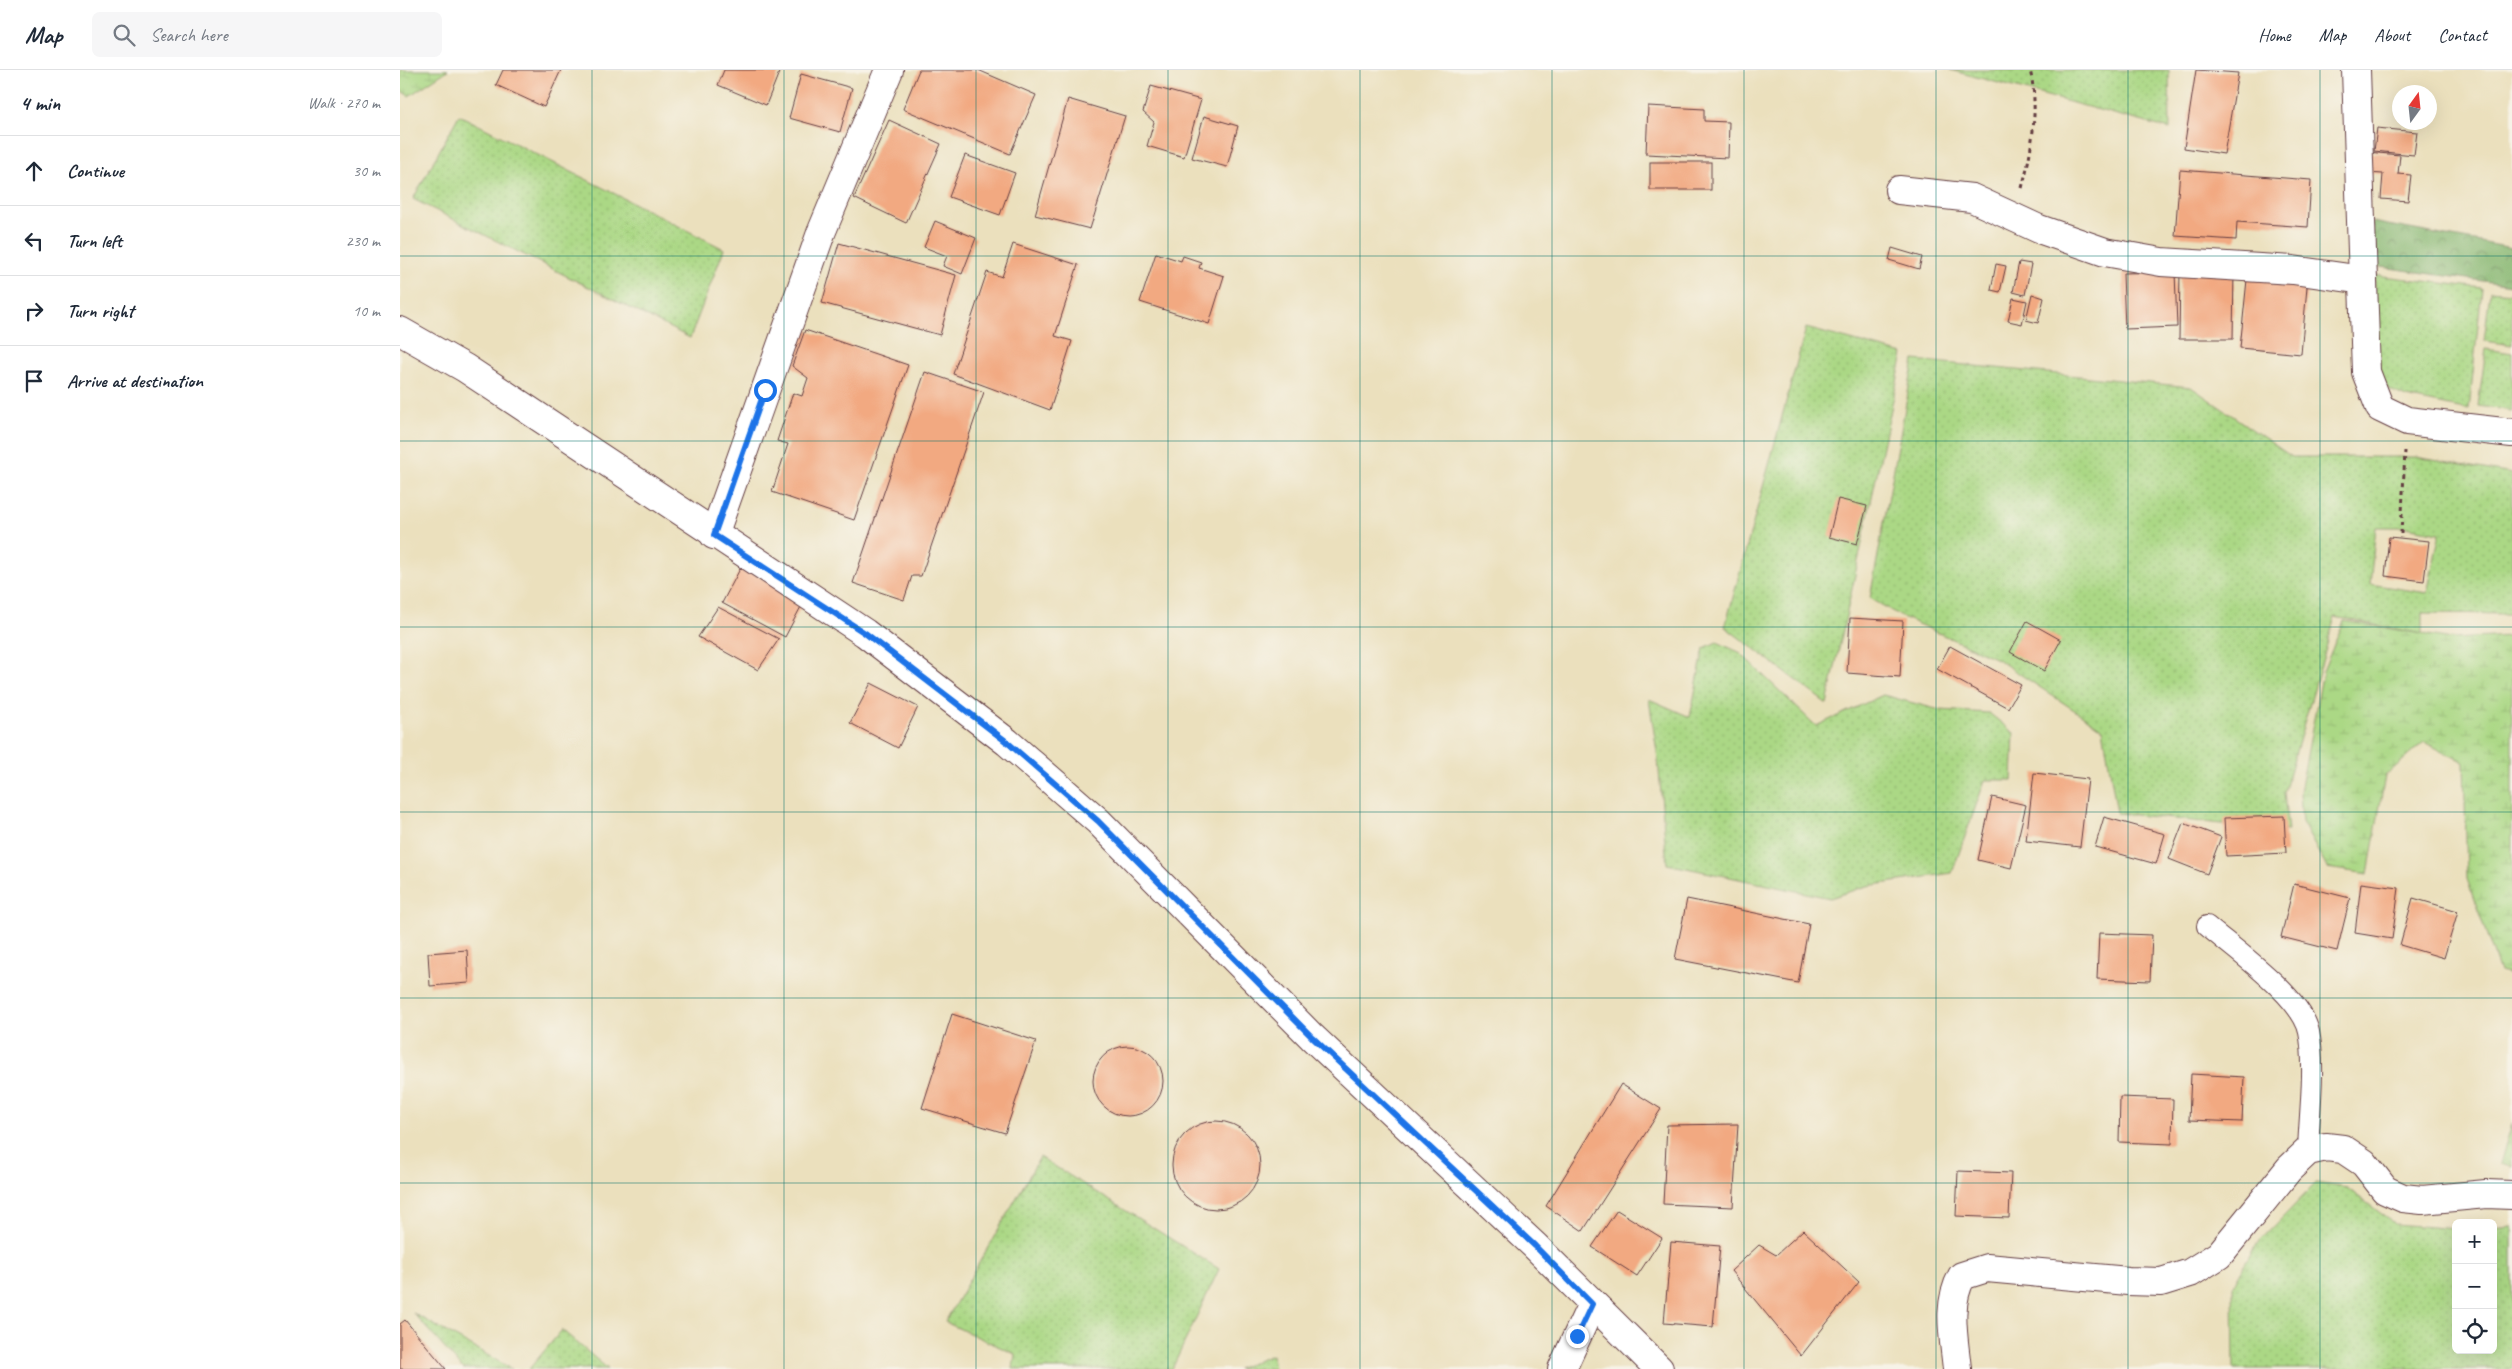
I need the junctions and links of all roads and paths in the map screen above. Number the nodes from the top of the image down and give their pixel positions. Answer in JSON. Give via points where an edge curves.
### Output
{"nodes":[{"id":1,"x":888,"y":70,"type":"edge"},
{"id":2,"x":2030,"y":70,"type":"edge"},
{"id":3,"x":2356,"y":70,"type":"edge"},
{"id":4,"x":1899,"y":190,"type":"dead end"},
{"id":5,"x":2013,"y":217,"type":"junction"},
{"id":6,"x":2363,"y":280,"type":"junction"},
{"id":7,"x":400,"y":331,"type":"edge"},
{"id":8,"x":2406,"y":421,"type":"junction"},
{"id":9,"x":2512,"y":433,"type":"edge"},
{"id":10,"x":2401,"y":534,"type":"dead end"},
{"id":11,"x":714,"y":535,"type":"junction"},
{"id":12,"x":2207,"y":926,"type":"dead end"},
{"id":13,"x":2308,"y":1150,"type":"junction"},
{"id":14,"x":2512,"y":1195,"type":"edge"},
{"id":15,"x":1592,"y":1304,"type":"junction"},
{"id":16,"x":1562,"y":1369,"type":"edge"},
{"id":17,"x":1659,"y":1369,"type":"edge"},
{"id":18,"x":1957,"y":1369,"type":"edge"}],
"edges":[{"from":1,"to":11,"type":"street","via":[[821,233]]},
{"from":2,"to":5,"type":"path","via":[[2034,84],[2033,137]]},
{"from":3,"to":6,"type":"street"},
{"from":4,"to":5,"type":"street","via":[[1972,198]]},
{"from":5,"to":6,"type":"street","via":[[2105,252],[2151,260],[2293,270]]},
{"from":6,"to":8,"type":"street","via":[[2366,372],[2380,408]]},
{"from":7,"to":11,"type":"street","via":[[465,368]]},
{"from":8,"to":9,"type":"street"},
{"from":8,"to":10,"type":"path"},
{"from":11,"to":15,"type":"street","via":[[865,633],[1007,742],[1098,821],[1312,1037],[1535,1246]]},
{"from":12,"to":13,"type":"lane","via":[[2293,1000],[2309,1031]]},
{"from":13,"to":14,"type":"street","via":[[2326,1146],[2343,1150],[2364,1163],[2385,1190],[2403,1198],[2422,1200]]},
{"from":13,"to":18,"type":"street","via":[[2219,1255],[2190,1273],[2161,1282],[1988,1268],[1962,1276],[1954,1291],[1952,1309]]},
{"from":15,"to":16,"type":"street"},
{"from":15,"to":17,"type":"street"}]}
